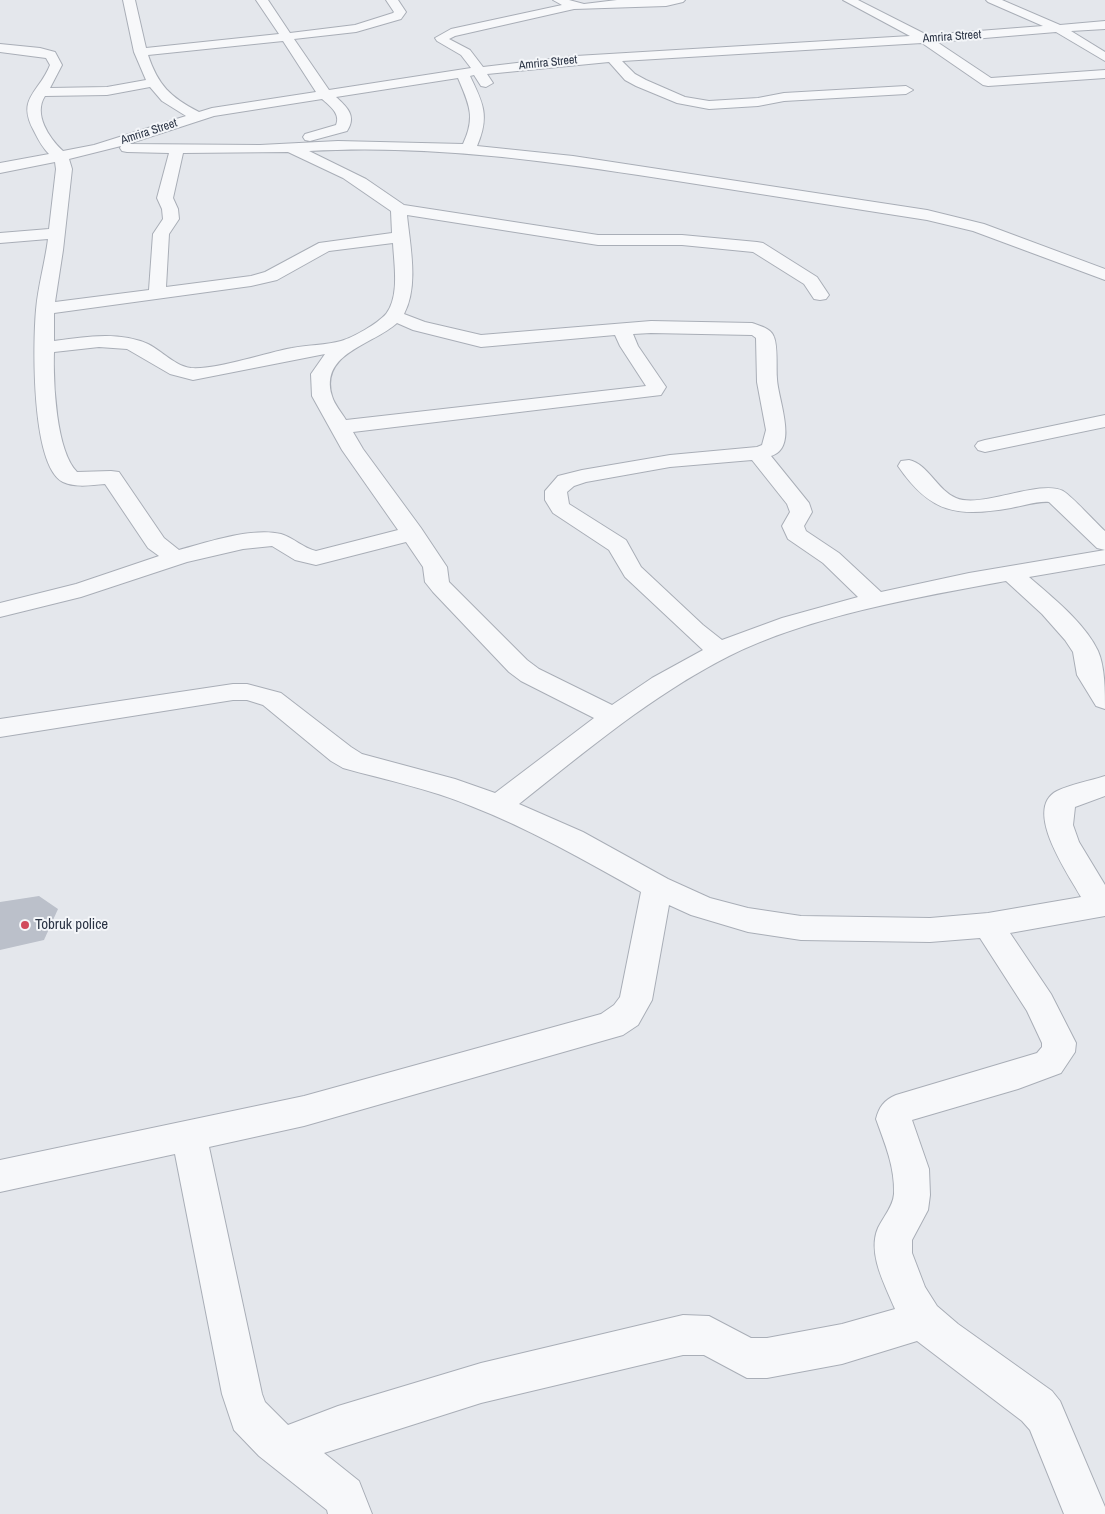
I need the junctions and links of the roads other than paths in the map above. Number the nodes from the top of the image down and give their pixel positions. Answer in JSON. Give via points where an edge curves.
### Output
{"nodes":[{"id":1,"x":129,"y":0,"type":"edge"},
{"id":2,"x":262,"y":0,"type":"edge"},
{"id":3,"x":392,"y":0,"type":"edge"},
{"id":4,"x":559,"y":0,"type":"edge"},
{"id":5,"x":679,"y":0,"type":"edge"},
{"id":6,"x":849,"y":0,"type":"edge"},
{"id":7,"x":992,"y":0,"type":"edge"},
{"id":8,"x":574,"y":6,"type":"junction"},
{"id":9,"x":1103,"y":23,"type":"edge"},
{"id":10,"x":1056,"y":28,"type":"junction"},
{"id":11,"x":286,"y":37,"type":"junction"},
{"id":12,"x":926,"y":39,"type":"junction"},
{"id":13,"x":0,"y":48,"type":"edge"},
{"id":14,"x":140,"y":52,"type":"junction"},
{"id":15,"x":1105,"y":57,"type":"edge"},
{"id":16,"x":612,"y":58,"type":"junction"},
{"id":17,"x":479,"y":71,"type":"junction"},
{"id":18,"x":462,"y":73,"type":"junction"},
{"id":19,"x":1105,"y":74,"type":"edge"},
{"id":20,"x":155,"y":82,"type":"junction"},
{"id":21,"x":500,"y":86,"type":"dead end"},
{"id":22,"x":906,"y":90,"type":"dead end"},
{"id":23,"x":40,"y":92,"type":"junction"},
{"id":24,"x":324,"y":94,"type":"junction"},
{"id":25,"x":197,"y":116,"type":"junction"},
{"id":26,"x":176,"y":148,"type":"junction"},
{"id":27,"x":289,"y":148,"type":"junction"},
{"id":28,"x":260,"y":149,"type":"junction"},
{"id":29,"x":468,"y":149,"type":"junction"},
{"id":30,"x":96,"y":150,"type":"junction"},
{"id":31,"x":60,"y":158,"type":"junction"},
{"id":32,"x":0,"y":168,"type":"edge"},
{"id":33,"x":399,"y":208,"type":"junction"},
{"id":34,"x":56,"y":233,"type":"junction"},
{"id":35,"x":400,"y":237,"type":"junction"},
{"id":36,"x":0,"y":238,"type":"edge"},
{"id":37,"x":1105,"y":275,"type":"edge"},
{"id":38,"x":158,"y":293,"type":"junction"},
{"id":39,"x":820,"y":295,"type":"dead end"},
{"id":40,"x":45,"y":309,"type":"junction"},
{"id":41,"x":394,"y":316,"type":"junction"},
{"id":42,"x":622,"y":329,"type":"junction"},
{"id":43,"x":344,"y":347,"type":"junction"},
{"id":44,"x":44,"y":348,"type":"junction"},
{"id":45,"x":1105,"y":421,"type":"edge"},
{"id":46,"x":339,"y":427,"type":"junction"},
{"id":47,"x":985,"y":446,"type":"dead end"},
{"id":48,"x":758,"y":453,"type":"junction"},
{"id":49,"x":910,"y":466,"type":"dead end"},
{"id":50,"x":413,"y":533,"type":"junction"},
{"id":51,"x":1105,"y":543,"type":"edge"},
{"id":52,"x":1105,"y":557,"type":"edge"},
{"id":53,"x":175,"y":558,"type":"junction"},
{"id":54,"x":1011,"y":573,"type":"junction"},
{"id":55,"x":876,"y":600,"type":"junction"},
{"id":56,"x":0,"y":610,"type":"edge"},
{"id":57,"x":720,"y":651,"type":"junction"},
{"id":58,"x":1105,"y":700,"type":"edge"},
{"id":59,"x":614,"y":717,"type":"junction"},
{"id":60,"x":0,"y":728,"type":"edge"},
{"id":61,"x":1105,"y":786,"type":"edge"},
{"id":62,"x":497,"y":806,"type":"junction"},
{"id":63,"x":657,"y":887,"type":"junction"},
{"id":64,"x":1103,"y":904,"type":"edge"},
{"id":65,"x":988,"y":925,"type":"junction"},
{"id":66,"x":189,"y":1135,"type":"junction"},
{"id":67,"x":0,"y":1176,"type":"edge"},
{"id":68,"x":924,"y":1320,"type":"junction"},
{"id":69,"x":283,"y":1448,"type":"junction"},
{"id":70,"x":350,"y":1514,"type":"edge"},
{"id":71,"x":1086,"y":1514,"type":"edge"}],
"edges":[{"from":1,"to":14,"type":"street"},
{"from":2,"to":11,"type":"street"},
{"from":3,"to":11,"type":"street","via":[[400,12],[389,20],[356,28]]},
{"from":4,"to":8,"type":"street"},
{"from":5,"to":8,"type":"street"},
{"from":6,"to":12,"type":"street"},
{"from":7,"to":10,"type":"street"},
{"from":8,"to":17,"type":"street","via":[[478,26],[441,38],[470,55]]},
{"from":9,"to":10,"type":"street","name":"Amrira Street"},
{"from":10,"to":12,"type":"street","name":"Amrira Street"},
{"from":10,"to":15,"type":"street"},
{"from":11,"to":14,"type":"street"},
{"from":11,"to":24,"type":"street"},
{"from":12,"to":16,"type":"street","name":"Amrira Street"},
{"from":12,"to":19,"type":"street","via":[[988,82]]},
{"from":13,"to":23,"type":"street","via":[[51,55],[56,65]]},
{"from":14,"to":20,"type":"street"},
{"from":16,"to":17,"type":"street","name":"Amrira Street","via":[[577,67]]},
{"from":16,"to":22,"type":"street","via":[[630,77],[641,83],[692,103],[709,105]]},
{"from":17,"to":18,"type":"street","name":"Amrira Street"},
{"from":17,"to":21,"type":"street","via":[[484,82]]},
{"from":18,"to":24,"type":"street","name":"Amrira Street"},
{"from":18,"to":29,"type":"street","via":[[478,108],[478,128]]},
{"from":20,"to":23,"type":"street","via":[[107,91]]},
{"from":20,"to":25,"type":"street","via":[[170,102]]},
{"from":23,"to":31,"type":"street","via":[[33,110],[36,122]]},
{"from":24,"to":25,"type":"street","name":"Amrira Street"},
{"from":24,"to":28,"type":"street","via":[[342,110],[345,121],[342,128]]},
{"from":25,"to":30,"type":"street","name":"Amrira Street"},
{"from":26,"to":28,"type":"street"},
{"from":26,"to":30,"type":"street"},
{"from":26,"to":38,"type":"street","via":[[165,198],[171,220],[161,234]]},
{"from":27,"to":28,"type":"street"},
{"from":27,"to":29,"type":"street","via":[[338,145]]},
{"from":27,"to":33,"type":"street","via":[[348,174]]},
{"from":29,"to":37,"type":"street","via":[[573,160],[927,216],[986,229]]},
{"from":30,"to":31,"type":"street","name":"Amrira Street"},
{"from":31,"to":32,"type":"street","name":"Amrira Street"},
{"from":31,"to":34,"type":"street","via":[[64,169]]},
{"from":33,"to":35,"type":"street"},
{"from":33,"to":39,"type":"street","via":[[598,240],[682,240],[757,247],[811,281]]},
{"from":34,"to":36,"type":"street"},
{"from":34,"to":40,"type":"street"},
{"from":35,"to":38,"type":"street","via":[[325,247],[284,270],[258,280]]},
{"from":35,"to":41,"type":"street","via":[[403,292]]},
{"from":38,"to":40,"type":"street"},
{"from":40,"to":44,"type":"street"},
{"from":41,"to":42,"type":"street","via":[[419,326],[481,341]]},
{"from":41,"to":43,"type":"street","via":[[381,328]]},
{"from":42,"to":46,"type":"street","via":[[629,346],[656,386],[654,391]]},
{"from":42,"to":48,"type":"street","via":[[694,326],[759,331],[765,337],[767,382],[776,430],[772,449]]},
{"from":43,"to":44,"type":"street","via":[[299,352],[193,374],[176,370],[134,345],[124,343],[110,341]]},
{"from":43,"to":46,"type":"street","via":[[328,361],[321,374],[322,396]]},
{"from":44,"to":53,"type":"street","via":[[48,429],[61,468],[70,477],[81,479],[111,477],[156,543]]},
{"from":45,"to":47,"type":"street"},
{"from":46,"to":50,"type":"street"},
{"from":48,"to":55,"type":"street","via":[[798,503],[801,512],[793,526],[796,534],[831,558]]},
{"from":48,"to":57,"type":"street","via":[[670,461],[601,473],[566,481],[556,491],[556,500],[561,508],[618,545],[625,553],[629,568]]},
{"from":49,"to":51,"type":"street","via":[[947,502],[956,506],[1055,496]]},
{"from":50,"to":53,"type":"street","via":[[316,558],[308,558],[285,542],[265,539]]},
{"from":50,"to":59,"type":"street","via":[[436,567],[441,587],[518,666]]},
{"from":52,"to":54,"type":"street"},
{"from":53,"to":56,"type":"street","via":[[94,586]]},
{"from":54,"to":55,"type":"street"},
{"from":54,"to":58,"type":"street","via":[[1074,635],[1086,652],[1090,675]]},
{"from":55,"to":57,"type":"street","via":[[756,635]]},
{"from":57,"to":59,"type":"street","via":[[630,704]]},
{"from":59,"to":62,"type":"street"},
{"from":60,"to":62,"type":"street","via":[[247,692],[272,700],[353,761],[445,786]]},
{"from":61,"to":64,"type":"street","via":[[1067,798],[1061,803],[1059,826],[1078,866]]},
{"from":62,"to":63,"type":"street","via":[[573,840]]},
{"from":63,"to":65,"type":"street","via":[[702,907],[748,920],[801,928],[930,930]]},
{"from":63,"to":66,"type":"street","via":[[636,1000],[626,1015],[611,1024],[304,1111]]},
{"from":64,"to":65,"type":"street"},
{"from":65,"to":68,"type":"street","via":[[1042,1010],[1059,1043],[1058,1052],[1049,1063],[919,1101],[895,1114],[911,1169],[912,1195],[909,1210],[893,1238],[894,1253],[909,1297]]},
{"from":66,"to":67,"type":"street"},
{"from":66,"to":69,"type":"street","via":[[242,1394],[249,1415]]},
{"from":68,"to":69,"type":"street","via":[[842,1344],[767,1358],[747,1358],[709,1336],[683,1335],[481,1383],[338,1427]]},
{"from":68,"to":71,"type":"street","via":[[1037,1406],[1045,1416]]},
{"from":69,"to":70,"type":"street","via":[[344,1496]]}]}
